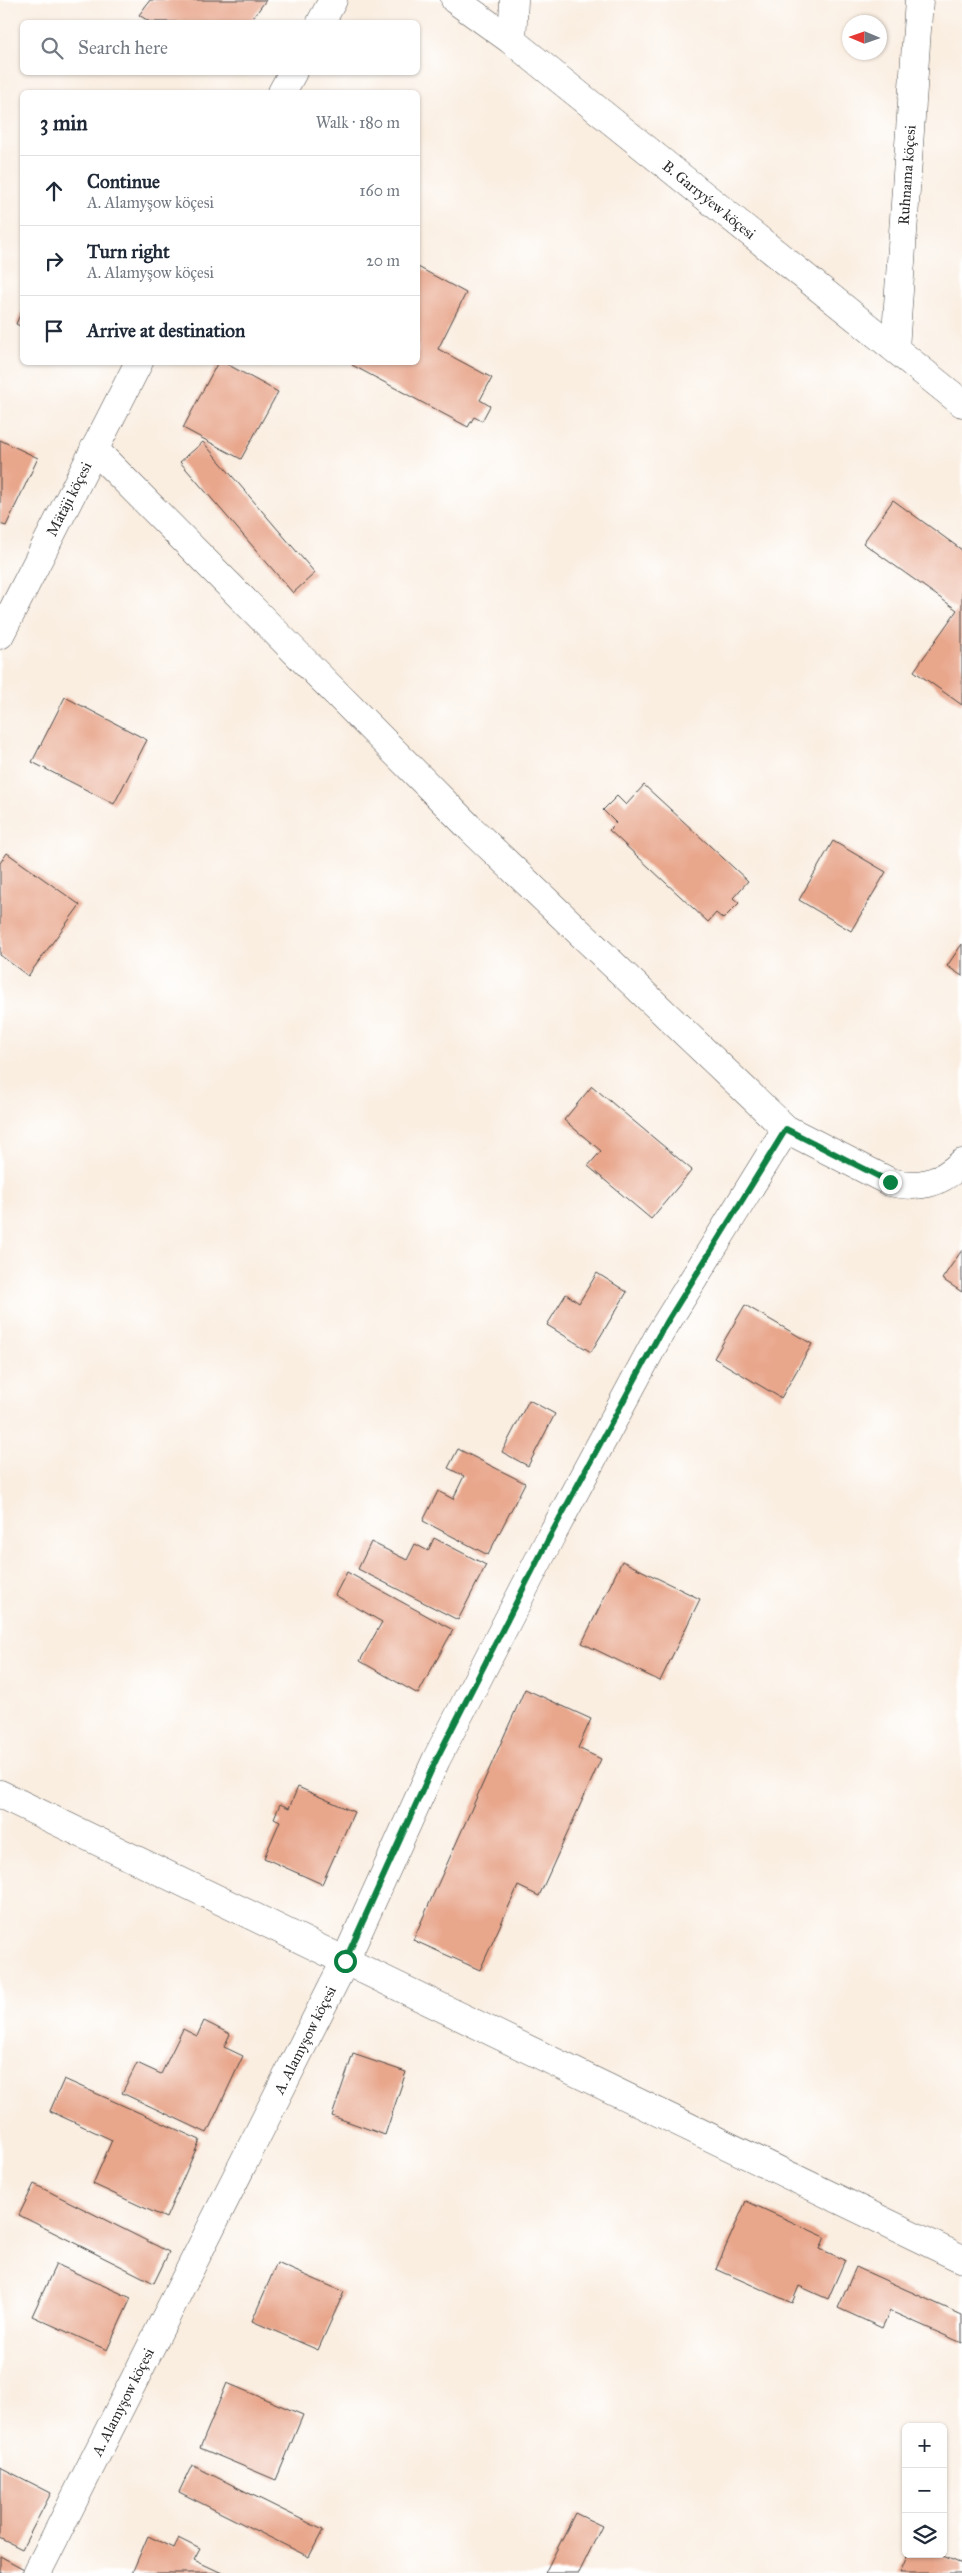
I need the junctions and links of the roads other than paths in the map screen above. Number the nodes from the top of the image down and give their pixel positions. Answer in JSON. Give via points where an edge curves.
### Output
{"nodes":[{"id":1,"x":333,"y":0,"type":"edge"},
{"id":2,"x":455,"y":0,"type":"edge"},
{"id":3,"x":514,"y":0,"type":"edge"},
{"id":4,"x":918,"y":0,"type":"edge"},
{"id":5,"x":322,"y":20,"type":"edge"},
{"id":6,"x":512,"y":42,"type":"junction"},
{"id":7,"x":291,"y":75,"type":"edge"},
{"id":8,"x":283,"y":90,"type":"edge"},
{"id":9,"x":895,"y":349,"type":"junction"},
{"id":10,"x":136,"y":365,"type":"edge"},
{"id":11,"x":962,"y":403,"type":"edge"},
{"id":12,"x":94,"y":450,"type":"junction"},
{"id":13,"x":0,"y":635,"type":"edge"},
{"id":14,"x":786,"y":1129,"type":"junction"},
{"id":15,"x":962,"y":1163,"type":"edge"},
{"id":16,"x":0,"y":1794,"type":"edge"},
{"id":17,"x":345,"y":1961,"type":"junction"},
{"id":18,"x":962,"y":2259,"type":"edge"},
{"id":19,"x":38,"y":2573,"type":"edge"}],
"edges":[{"from":1,"to":5,"type":"street"},
{"from":2,"to":6,"type":"street","name":"B. Garryýew köçesi"},
{"from":3,"to":6,"type":"street"},
{"from":4,"to":9,"type":"street","name":"Ruhnama köçesi"},
{"from":6,"to":9,"type":"street","name":"B. Garryýew köçesi"},
{"from":7,"to":8,"type":"street"},
{"from":9,"to":11,"type":"street","name":"B. Garryýew köçesi"},
{"from":10,"to":12,"type":"street","name":"Mätäji köçesi"},
{"from":12,"to":13,"type":"street","name":"Mätäji köçesi"},
{"from":12,"to":14,"type":"street","via":[[471,829]]},
{"from":14,"to":15,"type":"street","via":[[890,1182],[909,1186],[926,1184],[949,1175]]},
{"from":14,"to":17,"type":"street","name":"A. Alamyşow köçesi","via":[[659,1335],[548,1540],[436,1760]]},
{"from":16,"to":17,"type":"street"},
{"from":17,"to":18,"type":"street"},
{"from":17,"to":19,"type":"street","name":"A. Alamyşow köçesi"}]}
